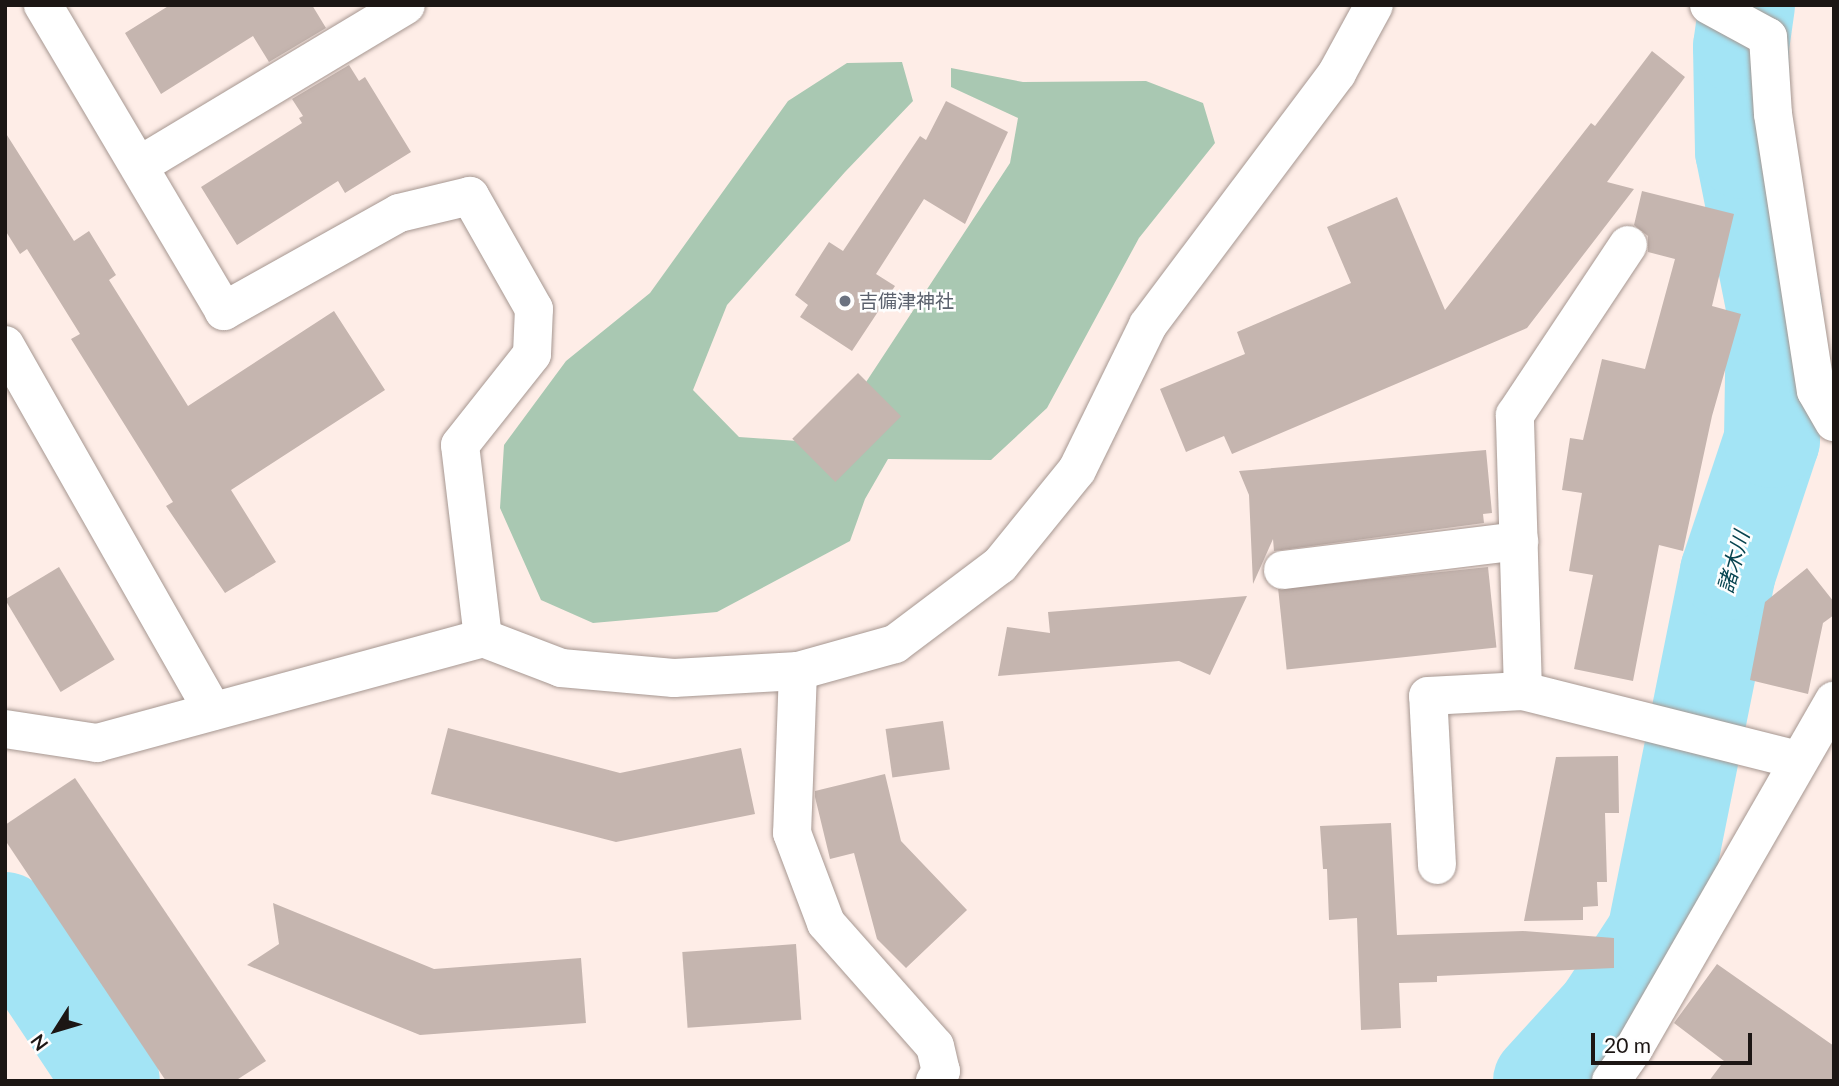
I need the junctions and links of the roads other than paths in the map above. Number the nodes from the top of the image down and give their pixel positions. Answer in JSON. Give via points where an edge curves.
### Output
{"nodes":[{"id":1,"x":406,"y":5,"type":"edge"},
{"id":2,"x":1374,"y":5,"type":"edge"},
{"id":3,"x":1709,"y":5,"type":"edge"},
{"id":4,"x":52,"y":20,"type":"edge"},
{"id":5,"x":141,"y":165,"type":"junction"},
{"id":6,"x":1628,"y":245,"type":"dead end"},
{"id":7,"x":5,"y":345,"type":"edge"},
{"id":8,"x":1834,"y":422,"type":"edge"},
{"id":9,"x":1519,"y":541,"type":"junction"},
{"id":10,"x":1283,"y":570,"type":"dead end"},
{"id":11,"x":483,"y":638,"type":"junction"},
{"id":12,"x":798,"y":671,"type":"junction"},
{"id":13,"x":1523,"y":691,"type":"junction"},
{"id":14,"x":1834,"y":701,"type":"edge"},
{"id":15,"x":213,"y":711,"type":"junction"},
{"id":16,"x":5,"y":729,"type":"edge"},
{"id":17,"x":1798,"y":760,"type":"junction"},
{"id":18,"x":1437,"y":865,"type":"dead end"},
{"id":19,"x":935,"y":1081,"type":"edge"},
{"id":20,"x":1611,"y":1081,"type":"edge"}],
"edges":[{"from":1,"to":5,"type":"street"},
{"from":2,"to":12,"type":"street","via":[[1337,72],[1148,325],[1077,470],[1000,565],[894,644]]},
{"from":3,"to":8,"type":"street","via":[[1768,37],[1773,114],[1816,391]]},
{"from":4,"to":5,"type":"street"},
{"from":5,"to":11,"type":"street","via":[[224,311],[399,213],[470,196],[534,309],[532,354],[460,445]]},
{"from":6,"to":9,"type":"street","via":[[1515,415]]},
{"from":7,"to":15,"type":"street"},
{"from":9,"to":10,"type":"street"},
{"from":9,"to":13,"type":"street"},
{"from":11,"to":12,"type":"street","via":[[561,668],[674,678]]},
{"from":11,"to":15,"type":"street"},
{"from":12,"to":19,"type":"street","via":[[792,833],[826,923],[935,1046],[941,1070]]},
{"from":13,"to":17,"type":"street"},
{"from":13,"to":18,"type":"street","via":[[1428,696]]},
{"from":14,"to":17,"type":"street"},
{"from":15,"to":16,"type":"street","via":[[97,743]]},
{"from":17,"to":20,"type":"street"}]}
